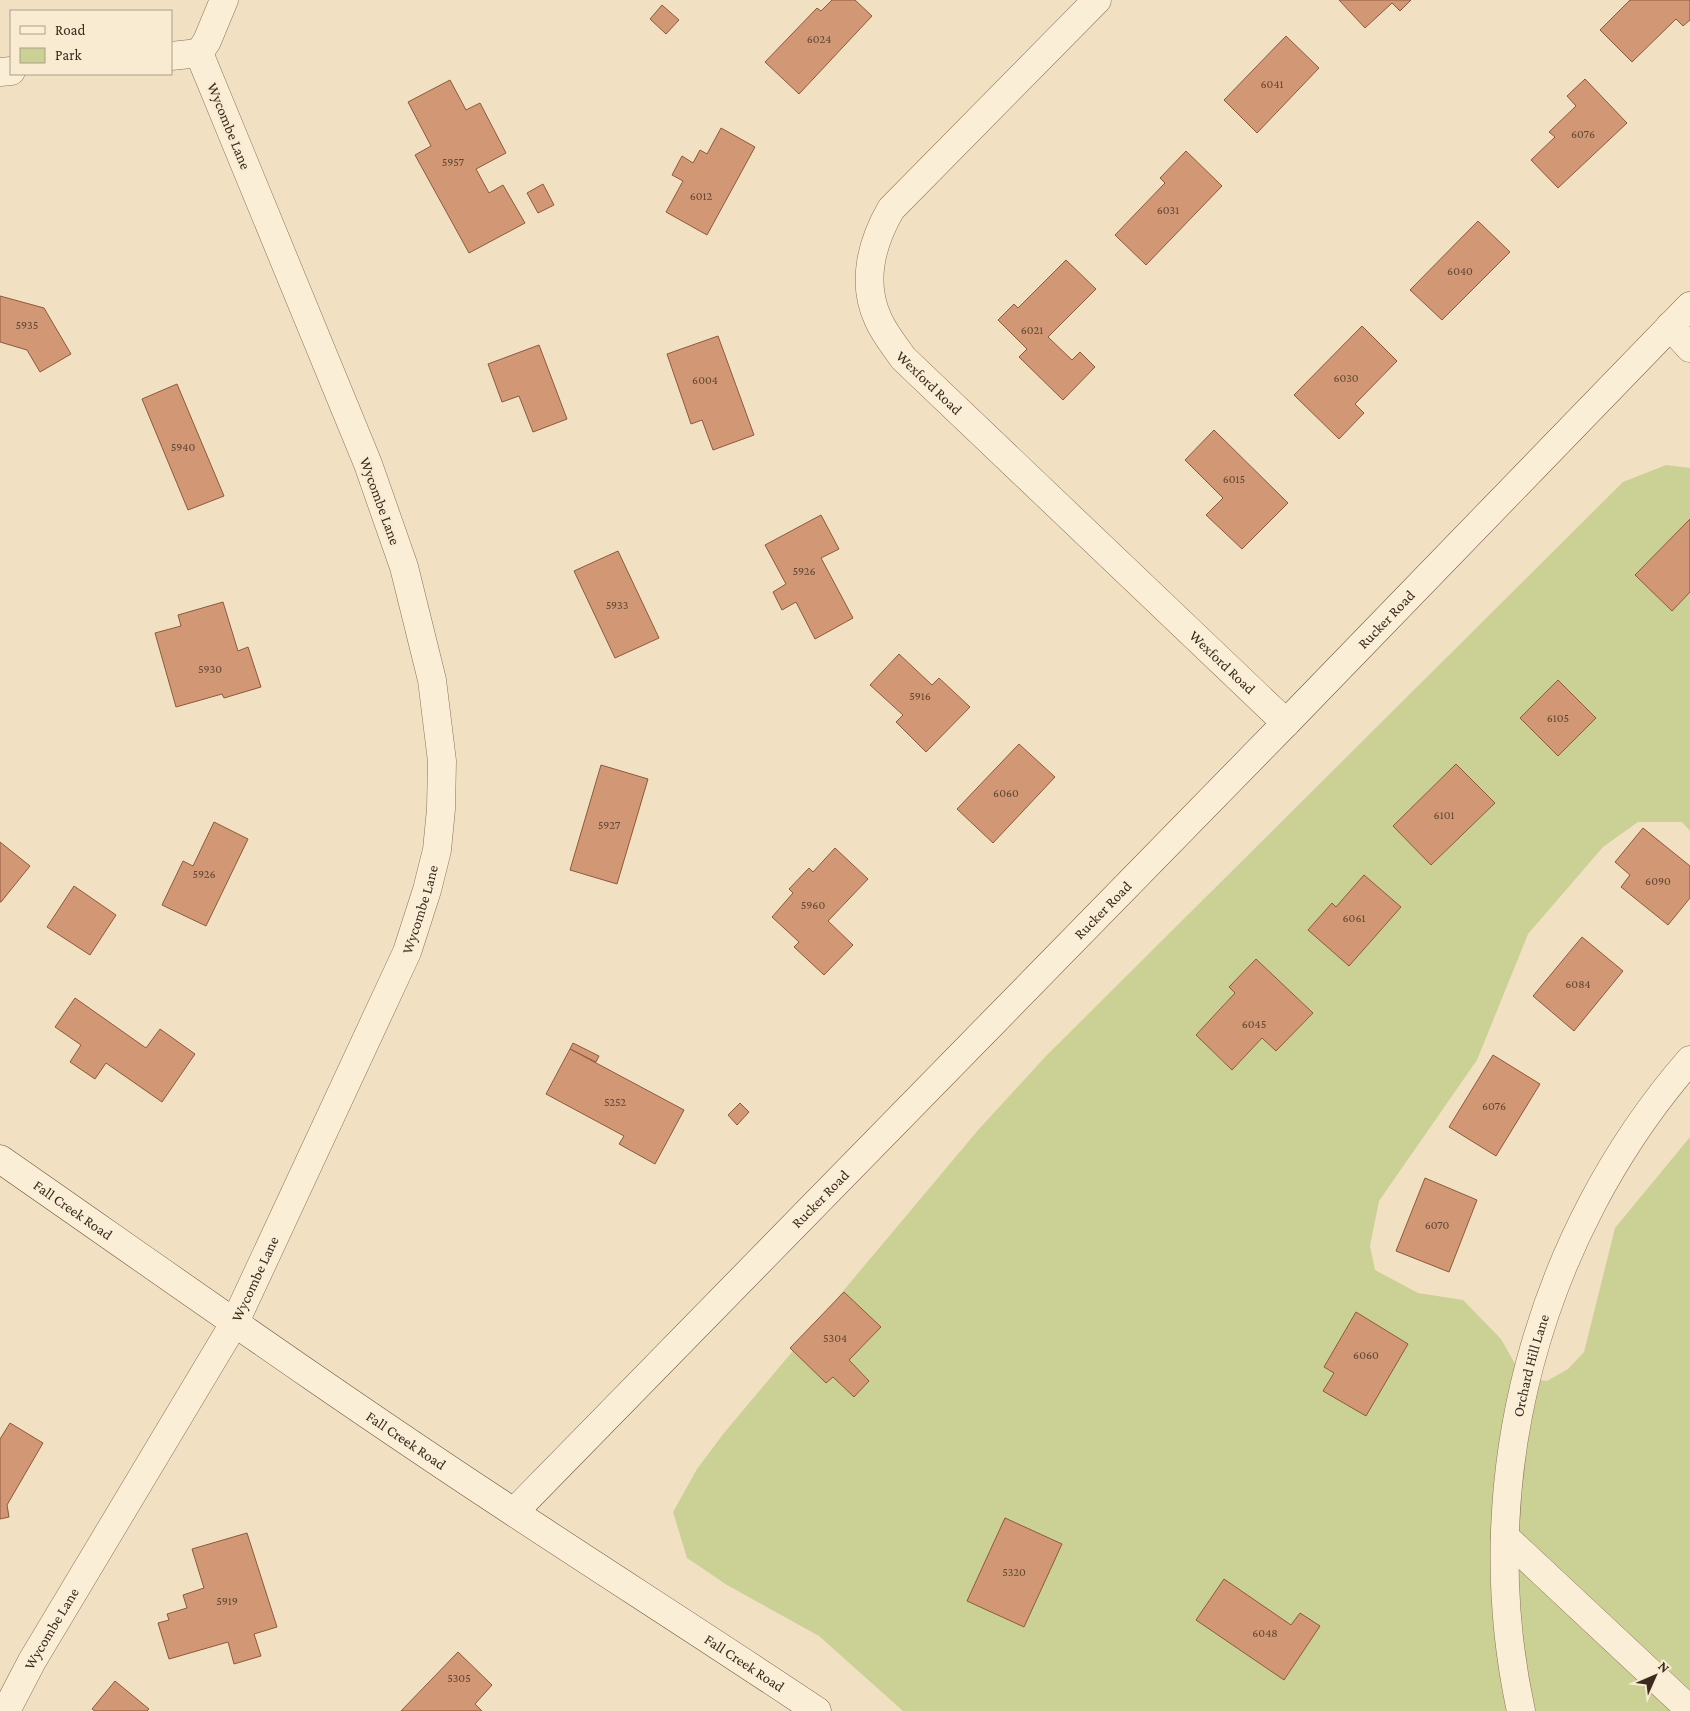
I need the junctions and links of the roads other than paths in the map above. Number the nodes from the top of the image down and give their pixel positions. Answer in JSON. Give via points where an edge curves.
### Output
{"nodes":[{"id":1,"x":224,"y":0,"type":"edge"},
{"id":2,"x":1097,"y":0,"type":"edge"},
{"id":3,"x":199,"y":53,"type":"junction"},
{"id":4,"x":172,"y":56,"type":"edge"},
{"id":5,"x":1690,"y":306,"type":"edge"},
{"id":6,"x":1670,"y":326,"type":"junction"},
{"id":7,"x":1690,"y":348,"type":"edge"},
{"id":8,"x":1286,"y":723,"type":"junction"},
{"id":9,"x":1690,"y":1060,"type":"edge"},
{"id":10,"x":0,"y":1159,"type":"edge"},
{"id":11,"x":235,"y":1322,"type":"junction"},
{"id":12,"x":514,"y":1512,"type":"junction"},
{"id":13,"x":1505,"y":1537,"type":"junction"},
{"id":14,"x":1690,"y":1710,"type":"edge"},
{"id":15,"x":6,"y":1711,"type":"edge"},
{"id":16,"x":817,"y":1711,"type":"edge"},
{"id":17,"x":1521,"y":1711,"type":"edge"}],
"edges":[{"from":1,"to":3,"type":"street"},
{"from":2,"to":8,"type":"street","name":"Wexford Road","via":[[891,209],[872,252],[869,285],[872,301],[884,331],[903,358]]},
{"from":3,"to":4,"type":"street"},
{"from":3,"to":11,"type":"street","name":"Wycombe Lane","via":[[368,464],[398,550],[432,680],[443,790],[437,850],[410,944]]},
{"from":5,"to":6,"type":"street","name":"Rucker Road"},
{"from":6,"to":7,"type":"street"},
{"from":6,"to":8,"type":"street","name":"Rucker Road"},
{"from":8,"to":12,"type":"street","name":"Rucker Road"},
{"from":9,"to":13,"type":"street","name":"Orchard Hill Lane","via":[[1646,1116],[1605,1180],[1579,1227],[1558,1276],[1529,1362],[1520,1405],[1508,1480]]},
{"from":10,"to":11,"type":"street","name":"Fall Creek Road"},
{"from":11,"to":12,"type":"street","name":"Fall Creek Road"},
{"from":11,"to":15,"type":"street","name":"Wycombe Lane","via":[[37,1653]]},
{"from":12,"to":16,"type":"street","name":"Fall Creek Road"},
{"from":13,"to":14,"type":"street"},
{"from":13,"to":17,"type":"street","name":"Orchard Hill Lane","via":[[1507,1627]]}]}
